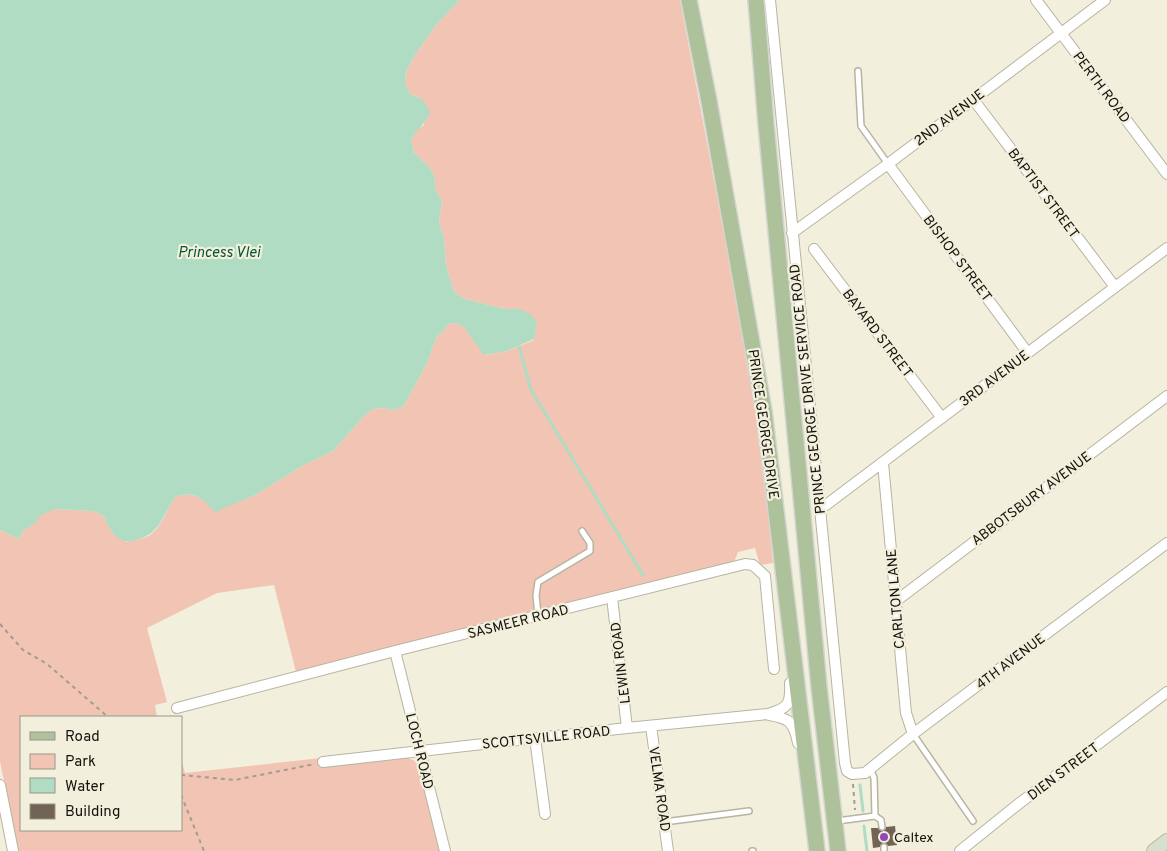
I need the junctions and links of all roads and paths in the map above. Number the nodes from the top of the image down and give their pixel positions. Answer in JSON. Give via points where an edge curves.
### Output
{"nodes":[{"id":1,"x":689,"y":0,"type":"edge"},
{"id":2,"x":756,"y":0,"type":"edge"},
{"id":3,"x":770,"y":0,"type":"edge"},
{"id":4,"x":1036,"y":0,"type":"edge"},
{"id":5,"x":1105,"y":0,"type":"edge"},
{"id":6,"x":1061,"y":33,"type":"junction"},
{"id":7,"x":858,"y":71,"type":"dead end"},
{"id":8,"x":973,"y":99,"type":"junction"},
{"id":9,"x":888,"y":164,"type":"junction"},
{"id":10,"x":1167,"y":174,"type":"edge"},
{"id":11,"x":792,"y":233,"type":"junction"},
{"id":12,"x":1167,"y":248,"type":"edge"},
{"id":13,"x":814,"y":249,"type":"dead end"},
{"id":14,"x":1115,"y":287,"type":"junction"},
{"id":15,"x":1027,"y":352,"type":"junction"},
{"id":16,"x":1167,"y":396,"type":"edge"},
{"id":17,"x":942,"y":418,"type":"junction"},
{"id":18,"x":883,"y":463,"type":"junction"},
{"id":19,"x":819,"y":506,"type":"junction"},
{"id":20,"x":582,"y":530,"type":"dead end"},
{"id":21,"x":1167,"y":543,"type":"edge"},
{"id":22,"x":612,"y":597,"type":"junction"},
{"id":23,"x":896,"y":601,"type":"junction"},
{"id":24,"x":538,"y":616,"type":"junction"},
{"id":25,"x":789,"y":622,"type":"junction"},
{"id":26,"x":0,"y":624,"type":"edge"},
{"id":27,"x":395,"y":652,"type":"junction"},
{"id":28,"x":774,"y":669,"type":"dead end"},
{"id":29,"x":1167,"y":692,"type":"edge"},
{"id":30,"x":178,"y":708,"type":"dead end"},
{"id":31,"x":768,"y":714,"type":"junction"},
{"id":32,"x":107,"y":716,"type":"edge"},
{"id":33,"x":651,"y":726,"type":"junction"},
{"id":34,"x":627,"y":728,"type":"junction"},
{"id":35,"x":913,"y":734,"type":"junction"},
{"id":36,"x":535,"y":738,"type":"junction"},
{"id":37,"x":420,"y":751,"type":"junction"},
{"id":38,"x":323,"y":762,"type":"joint"},
{"id":39,"x":870,"y":768,"type":"junction"},
{"id":40,"x":182,"y":775,"type":"edge"},
{"id":41,"x":853,"y":779,"type":"junction"},
{"id":42,"x":809,"y":782,"type":"junction"},
{"id":43,"x":0,"y":785,"type":"edge"},
{"id":44,"x":182,"y":797,"type":"edge"},
{"id":45,"x":855,"y":810,"type":"dead end"},
{"id":46,"x":749,"y":811,"type":"dead end"},
{"id":47,"x":545,"y":814,"type":"dead end"},
{"id":48,"x":875,"y":816,"type":"junction"},
{"id":49,"x":834,"y":821,"type":"junction"},
{"id":50,"x":973,"y":821,"type":"dead end"},
{"id":51,"x":664,"y":822,"type":"junction"},
{"id":52,"x":882,"y":827,"type":"dead end"},
{"id":53,"x":5,"y":839,"type":"edge"},
{"id":54,"x":1167,"y":842,"type":"edge"},
{"id":55,"x":13,"y":851,"type":"edge"},
{"id":56,"x":204,"y":851,"type":"edge"},
{"id":57,"x":446,"y":851,"type":"edge"},
{"id":58,"x":668,"y":851,"type":"edge"},
{"id":59,"x":818,"y":851,"type":"edge"},
{"id":60,"x":838,"y":851,"type":"edge"},
{"id":61,"x":960,"y":851,"type":"edge"},
{"id":62,"x":1154,"y":851,"type":"edge"}],
"edges":[{"from":1,"to":25,"type":"main road","name":"PRINCE GEORGE DRIVE","via":[[758,374]]},
{"from":2,"to":49,"type":"main road","name":"PRINCE GEORGE DRIVE"},
{"from":3,"to":11,"type":"street","name":"PRINCE GEORGE DRIVE SERVICE ROAD"},
{"from":4,"to":6,"type":"street","name":"PERTH ROAD"},
{"from":5,"to":6,"type":"street","name":"2ND AVENUE"},
{"from":6,"to":8,"type":"street","name":"2ND AVENUE"},
{"from":6,"to":10,"type":"street","name":"PERTH ROAD"},
{"from":7,"to":9,"type":"lane","via":[[861,126]]},
{"from":8,"to":9,"type":"street","name":"2ND AVENUE"},
{"from":8,"to":14,"type":"street","name":"BAPTIST STREET"},
{"from":9,"to":11,"type":"street","name":"2ND AVENUE"},
{"from":9,"to":15,"type":"street","name":"BISHOP STREET"},
{"from":11,"to":19,"type":"street","name":"PRINCE GEORGE DRIVE SERVICE ROAD"},
{"from":12,"to":14,"type":"street","name":"3RD AVENUE"},
{"from":13,"to":17,"type":"street","name":"BAYARD STREET"},
{"from":14,"to":15,"type":"street","name":"3RD AVENUE"},
{"from":15,"to":17,"type":"street","name":"3RD AVENUE"},
{"from":16,"to":23,"type":"street","name":"ABBOTSBURY AVENUE"},
{"from":17,"to":18,"type":"street","name":"3RD AVENUE"},
{"from":18,"to":19,"type":"street","name":"3RD AVENUE","via":[[826,505]]},
{"from":18,"to":23,"type":"street","name":"CARLTON LANE"},
{"from":19,"to":41,"type":"street","name":"PRINCE GEORGE DRIVE SERVICE ROAD","via":[[845,763]]},
{"from":20,"to":24,"type":"lane","via":[[590,543],[590,551],[538,582]]},
{"from":21,"to":35,"type":"street","name":"4TH AVENUE"},
{"from":22,"to":24,"type":"street","name":"SASMEER ROAD"},
{"from":22,"to":28,"type":"street","name":"SASMEER ROAD","via":[[745,564],[753,565],[766,581]]},
{"from":22,"to":34,"type":"street","name":"LEWIN ROAD"},
{"from":23,"to":35,"type":"street","name":"CARLTON LANE","via":[[906,713]]},
{"from":24,"to":27,"type":"street","name":"SASMEER ROAD"},
{"from":25,"to":31,"type":"street","name":"SCOTTSVILLE ROAD","via":[[790,700],[785,708]]},
{"from":25,"to":42,"type":"main road","name":"PRINCE GEORGE DRIVE"},
{"from":26,"to":32,"type":"path","via":[[23,650],[47,664]]},
{"from":27,"to":30,"type":"street","name":"SASMEER ROAD"},
{"from":27,"to":37,"type":"street","name":"LOCH ROAD"},
{"from":29,"to":61,"type":"street","name":"DIEN STREET"},
{"from":31,"to":33,"type":"street","name":"SCOTTSVILLE ROAD"},
{"from":31,"to":42,"type":"street","name":"SCOTTSVILLE ROAD","via":[[787,719],[794,726]]},
{"from":33,"to":34,"type":"street","name":"SCOTTSVILLE ROAD"},
{"from":33,"to":51,"type":"street","name":"VELMA ROAD"},
{"from":34,"to":36,"type":"street","name":"SCOTTSVILLE ROAD"},
{"from":35,"to":39,"type":"street","name":"4TH AVENUE"},
{"from":35,"to":50,"type":"lane"},
{"from":36,"to":37,"type":"street","name":"SCOTTSVILLE ROAD"},
{"from":36,"to":47,"type":"street"},
{"from":37,"to":38,"type":"street","name":"SCOTTSVILLE ROAD"},
{"from":37,"to":57,"type":"street","name":"LOCH ROAD"},
{"from":38,"to":40,"type":"path","via":[[234,780]]},
{"from":39,"to":41,"type":"street","name":"4TH AVENUE"},
{"from":39,"to":48,"type":"lane","via":[[874,778]]},
{"from":41,"to":45,"type":"path"},
{"from":42,"to":59,"type":"main road","name":"PRINCE GEORGE DRIVE"},
{"from":43,"to":53,"type":"street"},
{"from":44,"to":56,"type":"path"},
{"from":46,"to":51,"type":"lane"},
{"from":48,"to":49,"type":"lane"},
{"from":48,"to":52,"type":"lane","via":[[881,820]]},
{"from":49,"to":60,"type":"main road","name":"PRINCE GEORGE DRIVE"},
{"from":51,"to":58,"type":"street","name":"VELMA ROAD"},
{"from":53,"to":55,"type":"street"},
{"from":54,"to":62,"type":"main road"}]}
